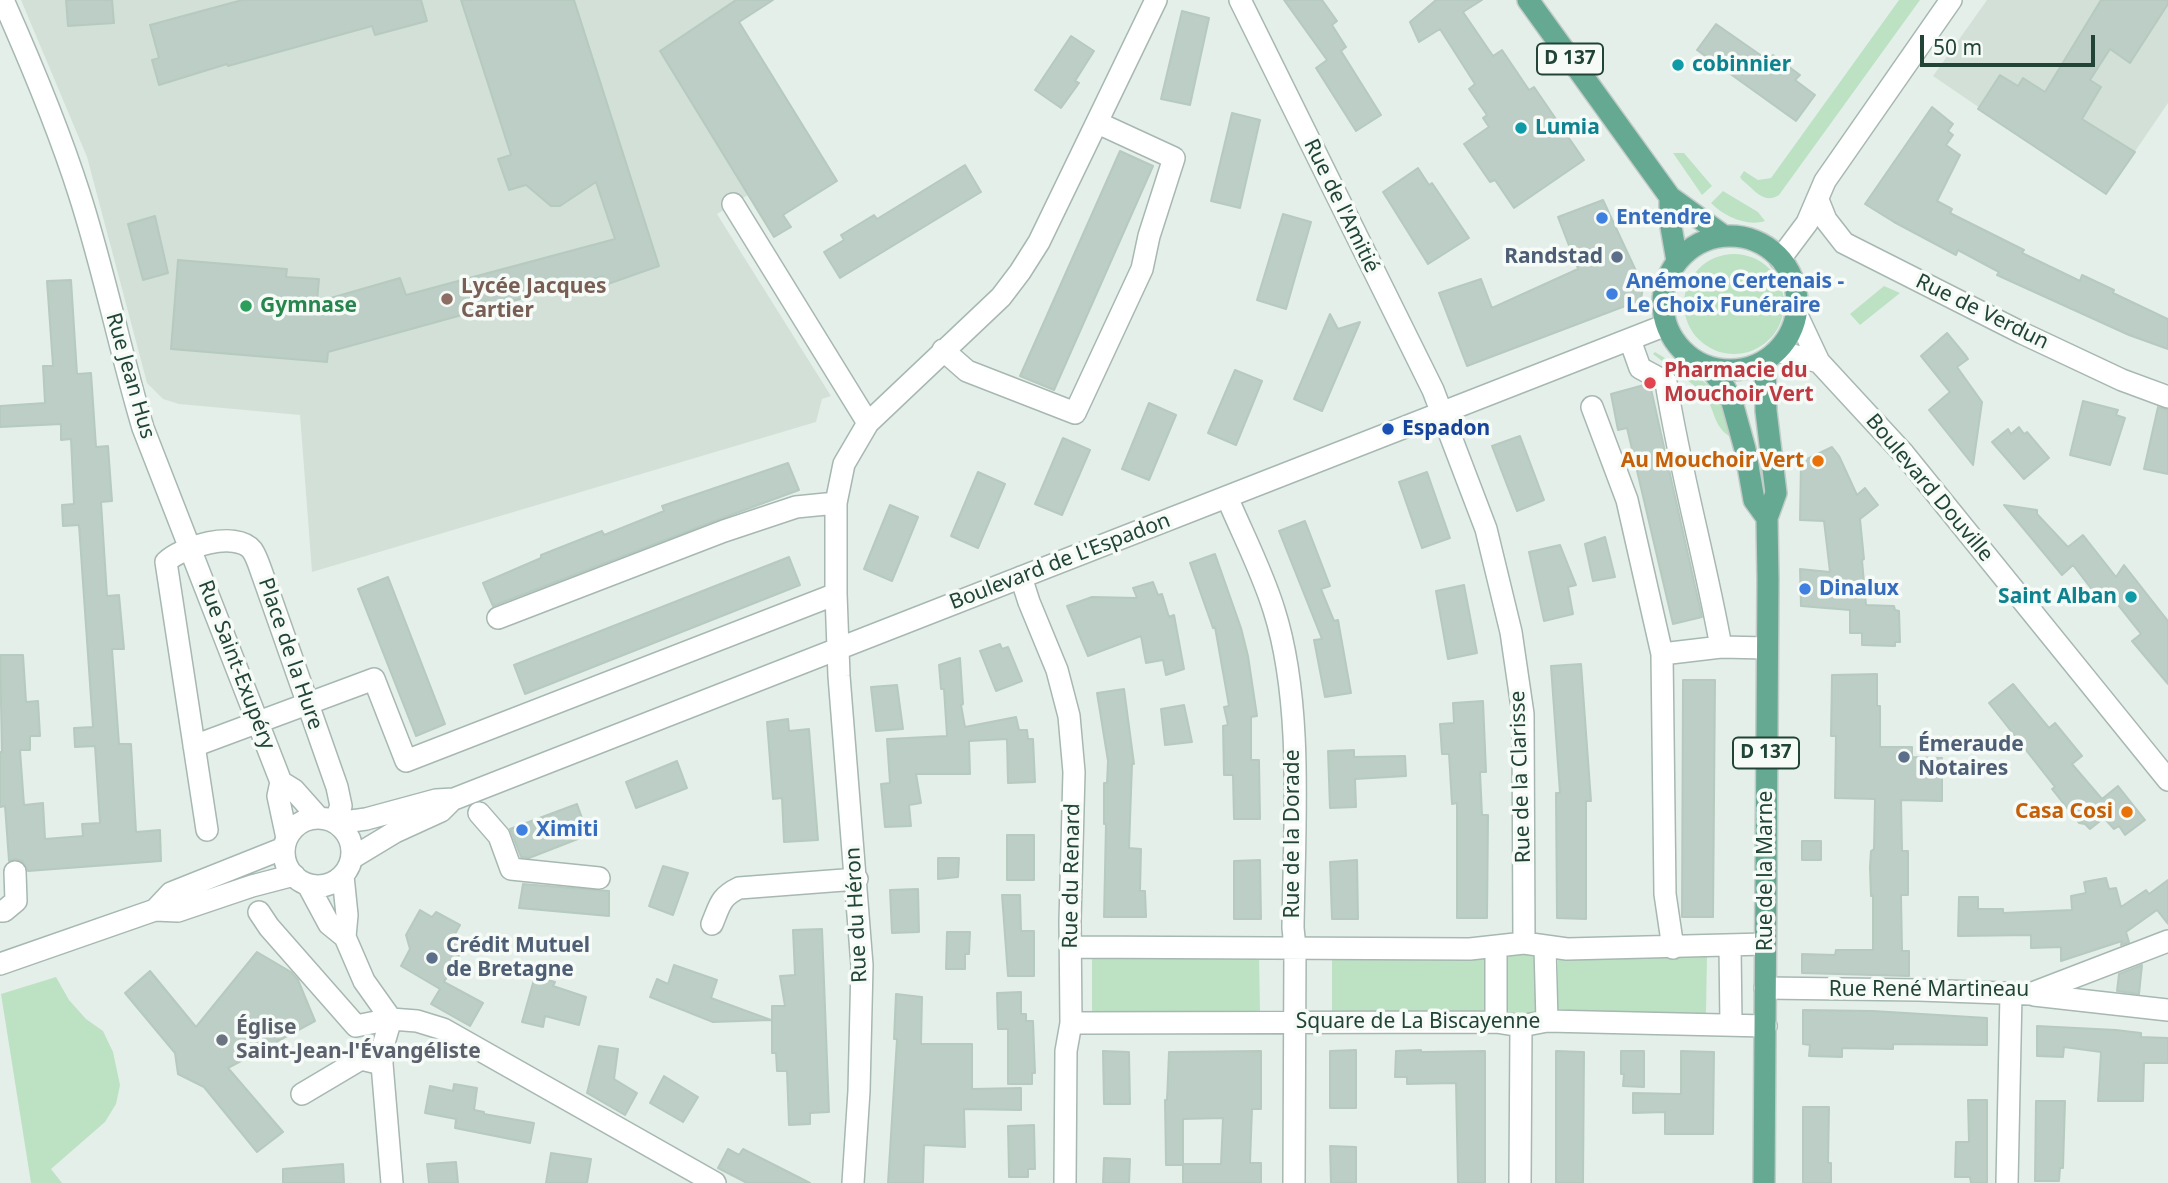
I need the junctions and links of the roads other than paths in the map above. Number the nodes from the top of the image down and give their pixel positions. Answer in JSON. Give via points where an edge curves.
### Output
{"nodes":[{"id":1,"x":3,"y":0,"type":"edge"},
{"id":2,"x":1156,"y":0,"type":"edge"},
{"id":3,"x":1240,"y":0,"type":"edge"},
{"id":4,"x":1528,"y":0,"type":"edge"},
{"id":5,"x":1951,"y":0,"type":"edge"},
{"id":6,"x":1098,"y":123,"type":"junction"},
{"id":7,"x":1670,"y":197,"type":"junction"},
{"id":8,"x":1818,"y":200,"type":"junction"},
{"id":9,"x":733,"y":204,"type":"dead end"},
{"id":10,"x":1724,"y":236,"type":"junction"},
{"id":11,"x":1780,"y":259,"type":"junction"},
{"id":12,"x":1677,"y":261,"type":"junction"},
{"id":13,"x":1796,"y":313,"type":"junction"},
{"id":14,"x":1666,"y":325,"type":"junction"},
{"id":15,"x":1630,"y":340,"type":"junction"},
{"id":16,"x":943,"y":350,"type":"junction"},
{"id":17,"x":1771,"y":356,"type":"junction"},
{"id":18,"x":1819,"y":362,"type":"junction"},
{"id":19,"x":1710,"y":368,"type":"junction"},
{"id":20,"x":2168,"y":397,"type":"edge"},
{"id":21,"x":1592,"y":407,"type":"dead end"},
{"id":22,"x":1442,"y":413,"type":"junction"},
{"id":23,"x":868,"y":423,"type":"junction"},
{"id":24,"x":1227,"y":497,"type":"junction"},
{"id":25,"x":836,"y":503,"type":"junction"},
{"id":26,"x":1767,"y":518,"type":"junction"},
{"id":27,"x":191,"y":549,"type":"junction"},
{"id":28,"x":1021,"y":577,"type":"junction"},
{"id":29,"x":836,"y":594,"type":"junction"},
{"id":30,"x":498,"y":618,"type":"dead end"},
{"id":31,"x":1721,"y":647,"type":"junction"},
{"id":32,"x":838,"y":648,"type":"junction"},
{"id":33,"x":1767,"y":648,"type":"junction"},
{"id":34,"x":1662,"y":654,"type":"junction"},
{"id":35,"x":313,"y":701,"type":"junction"},
{"id":36,"x":258,"y":722,"type":"junction"},
{"id":37,"x":194,"y":746,"type":"junction"},
{"id":38,"x":2168,"y":780,"type":"edge"},
{"id":39,"x":281,"y":782,"type":"junction"},
{"id":40,"x":454,"y":799,"type":"junction"},
{"id":41,"x":479,"y":813,"type":"dead end"},
{"id":42,"x":330,"y":820,"type":"junction"},
{"id":43,"x":207,"y":830,"type":"dead end"},
{"id":44,"x":286,"y":843,"type":"junction"},
{"id":45,"x":348,"y":867,"type":"junction"},
{"id":46,"x":15,"y":872,"type":"dead end"},
{"id":47,"x":599,"y":878,"type":"dead end"},
{"id":48,"x":857,"y":879,"type":"junction"},
{"id":49,"x":301,"y":880,"type":"junction"},
{"id":50,"x":155,"y":910,"type":"junction"},
{"id":51,"x":0,"y":911,"type":"edge"},
{"id":52,"x":259,"y":912,"type":"dead end"},
{"id":53,"x":712,"y":924,"type":"dead end"},
{"id":54,"x":345,"y":937,"type":"junction"},
{"id":55,"x":2168,"y":941,"type":"edge"},
{"id":56,"x":1524,"y":943,"type":"junction"},
{"id":57,"x":1765,"y":944,"type":"junction"},
{"id":58,"x":1496,"y":946,"type":"junction"},
{"id":59,"x":1730,"y":946,"type":"junction"},
{"id":60,"x":1071,"y":947,"type":"junction"},
{"id":61,"x":1294,"y":947,"type":"junction"},
{"id":62,"x":1545,"y":947,"type":"junction"},
{"id":63,"x":1673,"y":948,"type":"junction"},
{"id":64,"x":0,"y":964,"type":"edge"},
{"id":65,"x":1765,"y":988,"type":"junction"},
{"id":66,"x":2021,"y":994,"type":"junction"},
{"id":67,"x":2168,"y":1010,"type":"edge"},
{"id":68,"x":391,"y":1019,"type":"junction"},
{"id":69,"x":1547,"y":1021,"type":"junction"},
{"id":70,"x":1496,"y":1022,"type":"junction"},
{"id":71,"x":1070,"y":1023,"type":"junction"},
{"id":72,"x":1294,"y":1023,"type":"junction"},
{"id":73,"x":1731,"y":1024,"type":"junction"},
{"id":74,"x":1521,"y":1026,"type":"junction"},
{"id":75,"x":1766,"y":1026,"type":"junction"},
{"id":76,"x":382,"y":1064,"type":"junction"},
{"id":77,"x":302,"y":1094,"type":"dead end"},
{"id":78,"x":391,"y":1183,"type":"edge"},
{"id":79,"x":715,"y":1183,"type":"edge"},
{"id":80,"x":853,"y":1183,"type":"edge"},
{"id":81,"x":1065,"y":1183,"type":"edge"},
{"id":82,"x":1294,"y":1183,"type":"edge"},
{"id":83,"x":1520,"y":1183,"type":"edge"},
{"id":84,"x":1765,"y":1183,"type":"edge"},
{"id":85,"x":2007,"y":1183,"type":"edge"}],
"edges":[{"from":1,"to":27,"type":"street","name":"Rue Jean Hus","via":[[79,193],[143,428]]},
{"from":2,"to":6,"type":"street","name":"Rue du Héron"},
{"from":3,"to":22,"type":"street","name":"Rue de l'Amitié"},
{"from":4,"to":7,"type":"main road","number":"D 137"},
{"from":5,"to":8,"type":"street","via":[[1825,181]]},
{"from":6,"to":16,"type":"street","name":"Rue du Héron","via":[[1020,272],[1001,297]]},
{"from":6,"to":16,"type":"street","via":[[1174,158],[1142,269],[1075,413],[967,371]]},
{"from":7,"to":10,"type":"main road","number":"D 137"},
{"from":7,"to":12,"type":"main road"},
{"from":8,"to":11,"type":"street"},
{"from":8,"to":20,"type":"street","name":"Rue de Verdun","via":[[1826,220],[1844,243],[2072,357]]},
{"from":9,"to":23,"type":"street"},
{"from":10,"to":11,"type":"main road","via":[[1746,238]]},
{"from":10,"to":12,"type":"main road","via":[[1706,240]]},
{"from":11,"to":13,"type":"main road","via":[[1791,276]]},
{"from":12,"to":14,"type":"main road","via":[[1663,292]]},
{"from":13,"to":17,"type":"main road","via":[[1789,334]]},
{"from":13,"to":18,"type":"street"},
{"from":14,"to":15,"type":"street","name":"Boulevard de L'Espadon"},
{"from":14,"to":19,"type":"main road","via":[[1676,344]]},
{"from":15,"to":22,"type":"street","name":"Boulevard de L'Espadon"},
{"from":15,"to":31,"type":"street","via":[[1640,368],[1666,382]]},
{"from":16,"to":23,"type":"street","name":"Rue du Héron"},
{"from":17,"to":18,"type":"street"},
{"from":17,"to":19,"type":"main road","via":[[1738,370]]},
{"from":17,"to":26,"type":"main road","name":"Rue de la Marne","number":"D 137","via":[[1766,411],[1776,494]]},
{"from":18,"to":38,"type":"street","name":"Boulevard Douville","via":[[1904,454]]},
{"from":19,"to":26,"type":"main road","name":"Rue de la Marne","number":"D 137","via":[[1732,402],[1754,500]]},
{"from":21,"to":34,"type":"street","via":[[1627,500]]},
{"from":22,"to":24,"type":"street","name":"Boulevard de L'Espadon"},
{"from":22,"to":56,"type":"street","name":"Rue de la Clarisse","via":[[1486,529],[1511,632],[1523,714]]},
{"from":23,"to":25,"type":"street","name":"Rue du Héron","via":[[844,464]]},
{"from":24,"to":28,"type":"street","name":"Boulevard de L'Espadon"},
{"from":24,"to":61,"type":"street","name":"Rue de la Dorade","via":[[1275,611],[1286,663],[1295,789]]},
{"from":25,"to":29,"type":"street","name":"Rue du Héron"},
{"from":25,"to":30,"type":"street","via":[[796,507],[724,531]]},
{"from":26,"to":33,"type":"main road","name":"Rue de la Marne","number":"D 137"},
{"from":27,"to":35,"type":"street","name":"Place de la Hure","via":[[229,540],[253,550]]},
{"from":27,"to":36,"type":"street","name":"Rue Saint-Exupéry"},
{"from":27,"to":37,"type":"street","via":[[166,562]]},
{"from":28,"to":32,"type":"street","name":"Boulevard de L'Espadon"},
{"from":28,"to":60,"type":"street","name":"Rue du Renard","via":[[1057,670],[1069,716],[1074,772]]},
{"from":29,"to":32,"type":"street","name":"Rue du Héron"},
{"from":29,"to":35,"type":"street","via":[[406,761],[374,679]]},
{"from":31,"to":33,"type":"street"},
{"from":31,"to":34,"type":"street"},
{"from":32,"to":40,"type":"street","name":"Boulevard de L'Espadon"},
{"from":32,"to":48,"type":"street","name":"Rue du Héron"},
{"from":33,"to":57,"type":"main road","name":"Rue de la Marne","number":"D 137"},
{"from":34,"to":63,"type":"street","via":[[1665,894]]},
{"from":35,"to":36,"type":"street"},
{"from":35,"to":42,"type":"street","name":"Place de la Hure","via":[[341,806]]},
{"from":36,"to":37,"type":"street"},
{"from":36,"to":39,"type":"street","name":"Rue Saint-Exupéry"},
{"from":37,"to":43,"type":"street"},
{"from":39,"to":42,"type":"street","name":"Rue Saint-Exupéry"},
{"from":39,"to":44,"type":"street","name":"Rue Saint-Exupéry","via":[[278,796]]},
{"from":40,"to":42,"type":"street","name":"Boulevard de L'Espadon","via":[[366,820]]},
{"from":40,"to":45,"type":"street","name":"Boulevard de L'Espadon","via":[[441,811],[395,832]]},
{"from":41,"to":47,"type":"street","via":[[499,836],[511,869]]},
{"from":42,"to":44,"type":"street","via":[[299,823]]},
{"from":42,"to":45,"type":"street","via":[[350,838],[353,848]]},
{"from":44,"to":49,"type":"street","via":[[285,858]]},
{"from":44,"to":50,"type":"street","via":[[171,893]]},
{"from":45,"to":49,"type":"street","via":[[325,885]]},
{"from":45,"to":54,"type":"street"},
{"from":46,"to":51,"type":"street","via":[[16,901]]},
{"from":48,"to":53,"type":"street","via":[[739,888],[722,900]]},
{"from":48,"to":80,"type":"street","name":"Rue du Héron","via":[[862,965]]},
{"from":49,"to":50,"type":"street","via":[[252,886],[178,911]]},
{"from":49,"to":54,"type":"street","via":[[329,924]]},
{"from":50,"to":64,"type":"street"},
{"from":52,"to":68,"type":"street","via":[[356,1026]]},
{"from":54,"to":68,"type":"street","via":[[364,981]]},
{"from":55,"to":66,"type":"street","name":"Rue René Martineau"},
{"from":56,"to":58,"type":"street"},
{"from":56,"to":62,"type":"street"},
{"from":57,"to":59,"type":"street"},
{"from":57,"to":65,"type":"main road","name":"Rue de la Marne","number":"D 137"},
{"from":58,"to":61,"type":"street"},
{"from":58,"to":70,"type":"street"},
{"from":59,"to":63,"type":"street"},
{"from":59,"to":73,"type":"street"},
{"from":60,"to":61,"type":"street"},
{"from":60,"to":71,"type":"street","name":"Rue du Renard"},
{"from":61,"to":72,"type":"street","name":"Rue de la Dorade"},
{"from":62,"to":63,"type":"street"},
{"from":62,"to":69,"type":"street"},
{"from":65,"to":66,"type":"street","name":"Rue René Martineau"},
{"from":65,"to":75,"type":"main road","name":"Rue de la Marne","number":"D 137"},
{"from":66,"to":67,"type":"street"},
{"from":66,"to":85,"type":"street"},
{"from":68,"to":76,"type":"street"},
{"from":68,"to":79,"type":"street","via":[[443,1029]]},
{"from":69,"to":73,"type":"street","name":"Square de La Biscayenne"},
{"from":69,"to":74,"type":"street","name":"Square de La Biscayenne"},
{"from":70,"to":72,"type":"street","name":"Square de La Biscayenne"},
{"from":70,"to":74,"type":"street","name":"Square de La Biscayenne"},
{"from":71,"to":72,"type":"street","name":"Square de La Biscayenne"},
{"from":71,"to":81,"type":"street","name":"Rue du Renard"},
{"from":72,"to":82,"type":"street","name":"Rue de la Dorade"},
{"from":73,"to":75,"type":"street","name":"Square de La Biscayenne"},
{"from":74,"to":83,"type":"street"},
{"from":75,"to":84,"type":"main road","name":"Rue de la Marne","number":"D 137"},
{"from":76,"to":77,"type":"street","via":[[360,1059]]},
{"from":76,"to":78,"type":"street"}]}
